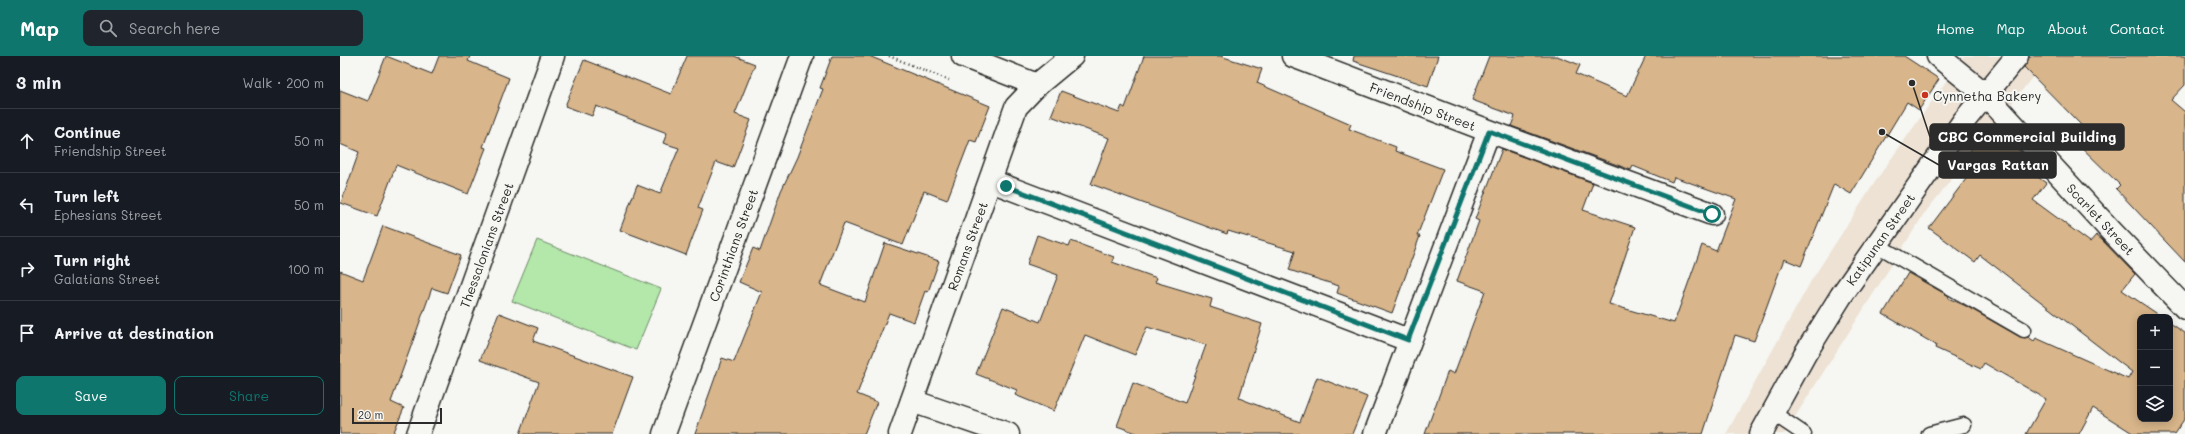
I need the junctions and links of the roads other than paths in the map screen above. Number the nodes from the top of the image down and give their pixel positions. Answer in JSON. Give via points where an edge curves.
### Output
{"nodes":[{"id":1,"x":553,"y":56,"type":"edge"},
{"id":2,"x":802,"y":56,"type":"edge"},
{"id":3,"x":963,"y":56,"type":"edge"},
{"id":4,"x":1072,"y":56,"type":"edge"},
{"id":5,"x":1293,"y":56,"type":"edge"},
{"id":6,"x":1938,"y":56,"type":"edge"},
{"id":7,"x":2016,"y":56,"type":"edge"},
{"id":8,"x":1037,"y":85,"type":"junction"},
{"id":9,"x":1986,"y":95,"type":"junction"},
{"id":10,"x":1489,"y":131,"type":"junction"},
{"id":11,"x":991,"y":181,"type":"junction"},
{"id":12,"x":1712,"y":214,"type":"dead end"},
{"id":13,"x":1877,"y":245,"type":"junction"},
{"id":14,"x":2185,"y":308,"type":"edge"},
{"id":15,"x":2024,"y":330,"type":"dead end"},
{"id":16,"x":1408,"y":340,"type":"junction"},
{"id":17,"x":912,"y":401,"type":"junction"},
{"id":18,"x":1773,"y":413,"type":"junction"},
{"id":19,"x":1964,"y":425,"type":"dead end"},
{"id":20,"x":418,"y":434,"type":"edge"},
{"id":21,"x":664,"y":434,"type":"edge"},
{"id":22,"x":900,"y":434,"type":"edge"},
{"id":23,"x":1008,"y":434,"type":"edge"},
{"id":24,"x":1375,"y":434,"type":"edge"},
{"id":25,"x":1761,"y":434,"type":"edge"},
{"id":26,"x":1804,"y":434,"type":"edge"},
{"id":27,"x":1928,"y":434,"type":"edge"}],
"edges":[{"from":1,"to":20,"type":"street","name":"Thessalonians Street"},
{"from":2,"to":21,"type":"street","name":"Corinthians Street"},
{"from":3,"to":8,"type":"street"},
{"from":4,"to":8,"type":"street","name":"Romans Street"},
{"from":5,"to":10,"type":"street","name":"Friendship Street"},
{"from":6,"to":9,"type":"street","name":"Scarlet Street"},
{"from":7,"to":9,"type":"street","name":"Katipunan Street"},
{"from":8,"to":11,"type":"street","name":"Romans Street","via":[[1016,107]]},
{"from":9,"to":13,"type":"street","name":"Katipunan Street","via":[[1963,122]]},
{"from":9,"to":14,"type":"street","name":"Scarlet Street"},
{"from":10,"to":12,"type":"street","name":"Friendship Street"},
{"from":10,"to":16,"type":"street"},
{"from":11,"to":16,"type":"street"},
{"from":11,"to":17,"type":"street","name":"Romans Street"},
{"from":13,"to":15,"type":"lane"},
{"from":13,"to":18,"type":"street","name":"Katipunan Street","via":[[1805,354]]},
{"from":16,"to":24,"type":"street"},
{"from":17,"to":22,"type":"street","name":"Romans Street"},
{"from":17,"to":23,"type":"street"},
{"from":18,"to":25,"type":"street","name":"Katipunan Street"},
{"from":18,"to":26,"type":"lane"},
{"from":19,"to":27,"type":"lane"}]}
